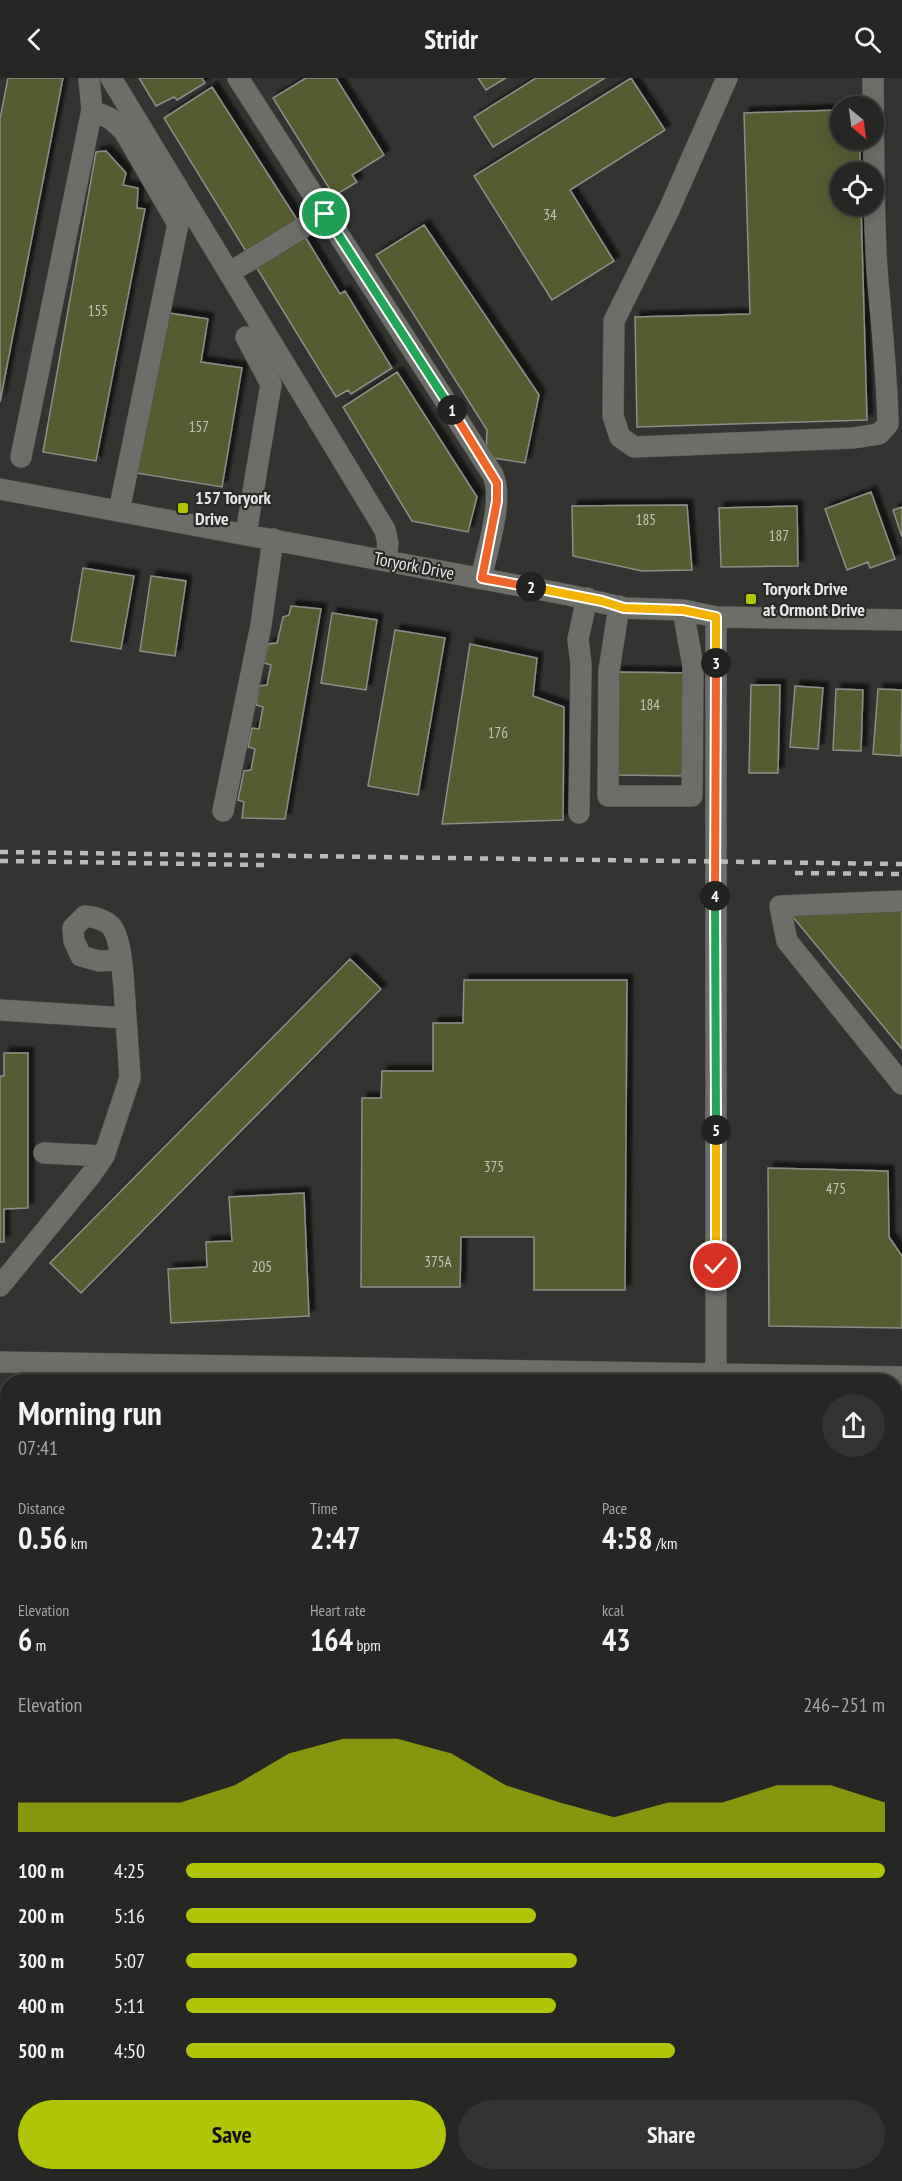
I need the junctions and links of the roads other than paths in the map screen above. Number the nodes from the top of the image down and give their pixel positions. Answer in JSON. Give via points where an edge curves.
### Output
{"nodes":[{"id":1,"x":89,"y":78,"type":"edge"},
{"id":2,"x":111,"y":78,"type":"edge"},
{"id":3,"x":238,"y":78,"type":"edge"},
{"id":4,"x":727,"y":78,"type":"edge"},
{"id":5,"x":873,"y":78,"type":"edge"},
{"id":6,"x":92,"y":110,"type":"junction"},
{"id":7,"x":325,"y":214,"type":"junction"},
{"id":8,"x":229,"y":273,"type":"junction"},
{"id":9,"x":246,"y":337,"type":"dead end"},
{"id":10,"x":21,"y":458,"type":"dead end"},
{"id":11,"x":0,"y":489,"type":"edge"},
{"id":12,"x":119,"y":511,"type":"junction"},
{"id":13,"x":246,"y":534,"type":"junction"},
{"id":14,"x":273,"y":539,"type":"junction"},
{"id":15,"x":386,"y":560,"type":"junction"},
{"id":16,"x":482,"y":578,"type":"junction"},
{"id":17,"x":587,"y":598,"type":"junction"},
{"id":18,"x":619,"y":606,"type":"junction"},
{"id":19,"x":683,"y":610,"type":"junction"},
{"id":20,"x":716,"y":617,"type":"junction"},
{"id":21,"x":902,"y":620,"type":"edge"},
{"id":22,"x":223,"y":811,"type":"dead end"},
{"id":23,"x":579,"y":813,"type":"dead end"},
{"id":24,"x":902,"y":901,"type":"edge"},
{"id":25,"x":120,"y":960,"type":"dead end"},
{"id":26,"x":0,"y":1010,"type":"edge"},
{"id":27,"x":126,"y":1018,"type":"junction"},
{"id":28,"x":902,"y":1084,"type":"edge"},
{"id":29,"x":44,"y":1153,"type":"dead end"},
{"id":30,"x":104,"y":1156,"type":"junction"},
{"id":31,"x":0,"y":1286,"type":"edge"},
{"id":32,"x":0,"y":1362,"type":"edge"},
{"id":33,"x":30,"y":1372,"type":"edge"},
{"id":34,"x":304,"y":1374,"type":"edge"},
{"id":35,"x":716,"y":1374,"type":"edge"}],
"edges":[{"from":1,"to":6,"type":"street"},
{"from":2,"to":8,"type":"street"},
{"from":3,"to":7,"type":"street"},
{"from":4,"to":5,"type":"street","via":[[668,212],[614,321],[613,416],[620,437],[634,447],[853,438],[879,434],[888,424],[876,247]]},
{"from":6,"to":10,"type":"street"},
{"from":6,"to":12,"type":"street","via":[[124,131],[178,224]]},
{"from":7,"to":8,"type":"street"},
{"from":7,"to":16,"type":"street","via":[[497,483]]},
{"from":8,"to":15,"type":"street","via":[[385,530]]},
{"from":9,"to":13,"type":"street","via":[[271,384]]},
{"from":11,"to":12,"type":"street","name":"Toryork Drive"},
{"from":12,"to":13,"type":"street","name":"Toryork Drive"},
{"from":13,"to":14,"type":"street","name":"Toryork Drive"},
{"from":14,"to":15,"type":"street","name":"Toryork Drive"},
{"from":14,"to":22,"type":"street","via":[[261,625]]},
{"from":15,"to":16,"type":"street","name":"Toryork Drive"},
{"from":16,"to":17,"type":"street","name":"Toryork Drive"},
{"from":17,"to":18,"type":"street","name":"Toryork Drive"},
{"from":17,"to":23,"type":"street","via":[[578,639]]},
{"from":18,"to":19,"type":"street","name":"Toryork Drive"},
{"from":18,"to":19,"type":"street","via":[[609,671],[608,796],[692,796],[693,666]]},
{"from":19,"to":20,"type":"street","name":"Toryork Drive"},
{"from":20,"to":21,"type":"street","name":"Toryork Drive"},
{"from":20,"to":35,"type":"street"},
{"from":24,"to":28,"type":"street","via":[[780,906],[787,941]]},
{"from":25,"to":27,"type":"street"},
{"from":26,"to":27,"type":"street"},
{"from":27,"to":30,"type":"street","via":[[130,1078]]},
{"from":29,"to":30,"type":"street"},
{"from":30,"to":31,"type":"street"},
{"from":32,"to":33,"type":"street"},
{"from":33,"to":34,"type":"street"}]}
